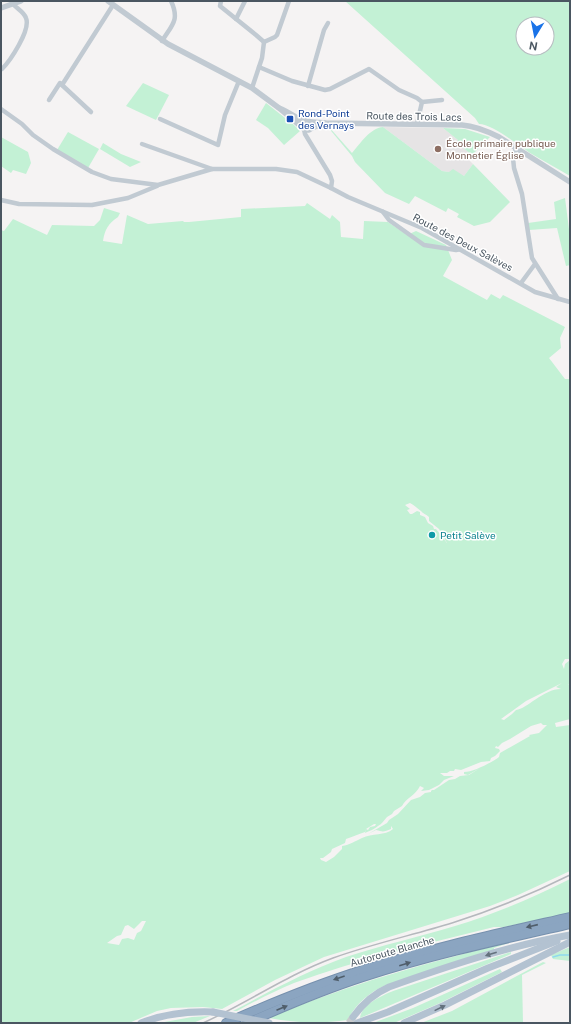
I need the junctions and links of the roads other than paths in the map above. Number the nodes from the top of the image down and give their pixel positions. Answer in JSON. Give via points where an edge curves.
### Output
{"nodes":[{"id":1,"x":21,"y":1,"type":"edge"},
{"id":2,"x":171,"y":1,"type":"edge"},
{"id":3,"x":221,"y":1,"type":"edge"},
{"id":4,"x":245,"y":1,"type":"edge"},
{"id":5,"x":289,"y":1,"type":"edge"},
{"id":6,"x":111,"y":3,"type":"edge"},
{"id":7,"x":12,"y":4,"type":"junction"},
{"id":8,"x":1,"y":8,"type":"edge"},
{"id":9,"x":236,"y":19,"type":"junction"},
{"id":10,"x":328,"y":23,"type":"dead end"},
{"id":11,"x":162,"y":41,"type":"junction"},
{"id":12,"x":264,"y":42,"type":"junction"},
{"id":13,"x":259,"y":67,"type":"junction"},
{"id":14,"x":2,"y":69,"type":"dead end"},
{"id":15,"x":238,"y":80,"type":"junction"},
{"id":16,"x":62,"y":85,"type":"junction"},
{"id":17,"x":308,"y":86,"type":"junction"},
{"id":18,"x":252,"y":88,"type":"junction"},
{"id":19,"x":49,"y":100,"type":"dead end"},
{"id":20,"x":442,"y":100,"type":"dead end"},
{"id":21,"x":422,"y":102,"type":"junction"},
{"id":22,"x":1,"y":109,"type":"edge"},
{"id":23,"x":91,"y":112,"type":"dead end"},
{"id":24,"x":160,"y":119,"type":"dead end"},
{"id":25,"x":417,"y":124,"type":"junction"},
{"id":26,"x":308,"y":126,"type":"junction"},
{"id":27,"x":142,"y":144,"type":"dead end"},
{"id":28,"x":516,"y":147,"type":"junction"},
{"id":29,"x":212,"y":168,"type":"junction"},
{"id":30,"x":570,"y":182,"type":"edge"},
{"id":31,"x":158,"y":185,"type":"junction"},
{"id":32,"x":331,"y":188,"type":"junction"},
{"id":33,"x":1,"y":200,"type":"edge"},
{"id":34,"x":382,"y":211,"type":"junction"},
{"id":35,"x":461,"y":249,"type":"junction"},
{"id":36,"x":534,"y":264,"type":"junction"},
{"id":37,"x":521,"y":283,"type":"junction"},
{"id":38,"x":558,"y":300,"type":"junction"},
{"id":39,"x":570,"y":302,"type":"edge"},
{"id":40,"x":570,"y":917,"type":"edge"},
{"id":41,"x":570,"y":924,"type":"edge"},
{"id":42,"x":570,"y":936,"type":"edge"},
{"id":43,"x":570,"y":942,"type":"edge"},
{"id":44,"x":355,"y":1020,"type":"edge"},
{"id":45,"x":141,"y":1023,"type":"edge"},
{"id":46,"x":226,"y":1023,"type":"edge"},
{"id":47,"x":246,"y":1023,"type":"edge"},
{"id":48,"x":269,"y":1023,"type":"edge"},
{"id":49,"x":404,"y":1023,"type":"edge"}],
"edges":[{"from":1,"to":7,"type":"street"},
{"from":2,"to":11,"type":"street","via":[[176,18]]},
{"from":3,"to":9,"type":"street","via":[[220,6]]},
{"from":4,"to":9,"type":"street"},
{"from":5,"to":12,"type":"street","via":[[277,35]]},
{"from":6,"to":11,"type":"street"},
{"from":6,"to":16,"type":"street"},
{"from":7,"to":8,"type":"street"},
{"from":7,"to":14,"type":"street","via":[[25,16],[27,23],[10,61]]},
{"from":9,"to":12,"type":"street"},
{"from":10,"to":17,"type":"street"},
{"from":11,"to":15,"type":"street"},
{"from":12,"to":13,"type":"street"},
{"from":13,"to":17,"type":"street"},
{"from":13,"to":18,"type":"street"},
{"from":15,"to":18,"type":"street"},
{"from":15,"to":24,"type":"street","via":[[225,115],[218,145]]},
{"from":16,"to":19,"type":"street","via":[[60,83]]},
{"from":16,"to":23,"type":"street"},
{"from":17,"to":21,"type":"street","via":[[328,90],[369,69]]},
{"from":18,"to":26,"type":"street"},
{"from":20,"to":21,"type":"street"},
{"from":21,"to":25,"type":"street"},
{"from":22,"to":31,"type":"street","via":[[52,149],[92,172],[111,179]]},
{"from":25,"to":26,"type":"street","name":"Route des Trois Lacs","via":[[326,123]]},
{"from":25,"to":28,"type":"street","name":"Route des Trois Lacs","via":[[467,126],[491,132]]},
{"from":26,"to":32,"type":"street","via":[[305,134],[330,175]]},
{"from":27,"to":29,"type":"street"},
{"from":28,"to":30,"type":"street","name":"Route des Trois Lacs"},
{"from":28,"to":36,"type":"street","via":[[514,168],[522,194]]},
{"from":29,"to":31,"type":"street"},
{"from":29,"to":32,"type":"street","name":"Route des Deux Salèves","via":[[287,170]]},
{"from":31,"to":33,"type":"street","via":[[128,198],[92,205],[19,204]]},
{"from":32,"to":34,"type":"street","name":"Route des Deux Salèves"},
{"from":34,"to":35,"type":"street","name":"Route des Deux Salèves","via":[[422,228]]},
{"from":34,"to":35,"type":"street","via":[[389,220],[424,245]]},
{"from":35,"to":37,"type":"street","name":"Route des Deux Salèves"},
{"from":36,"to":37,"type":"street"},
{"from":36,"to":38,"type":"street"},
{"from":37,"to":38,"type":"street","name":"Route des Deux Salèves","via":[[535,292]]},
{"from":38,"to":39,"type":"street","name":"Route des Deux Salèves"},
{"from":40,"to":46,"type":"highway","name":"Autoroute Blanche","one_way":true,"via":[[439,948],[369,968],[290,996]]},
{"from":47,"to":41,"type":"highway","name":"Autoroute Blanche","one_way":true,"via":[[320,992],[384,971]]},
{"from":42,"to":44,"type":"main road","via":[[488,968],[388,1012]]},
{"from":42,"to":44,"type":"main road","one_way":true,"via":[[500,951],[376,992],[368,999]]},
{"from":49,"to":43,"type":"main road","one_way":true},
{"from":45,"to":48,"type":"main road","bridge":true,"via":[[192,1012],[213,1012]]}]}
